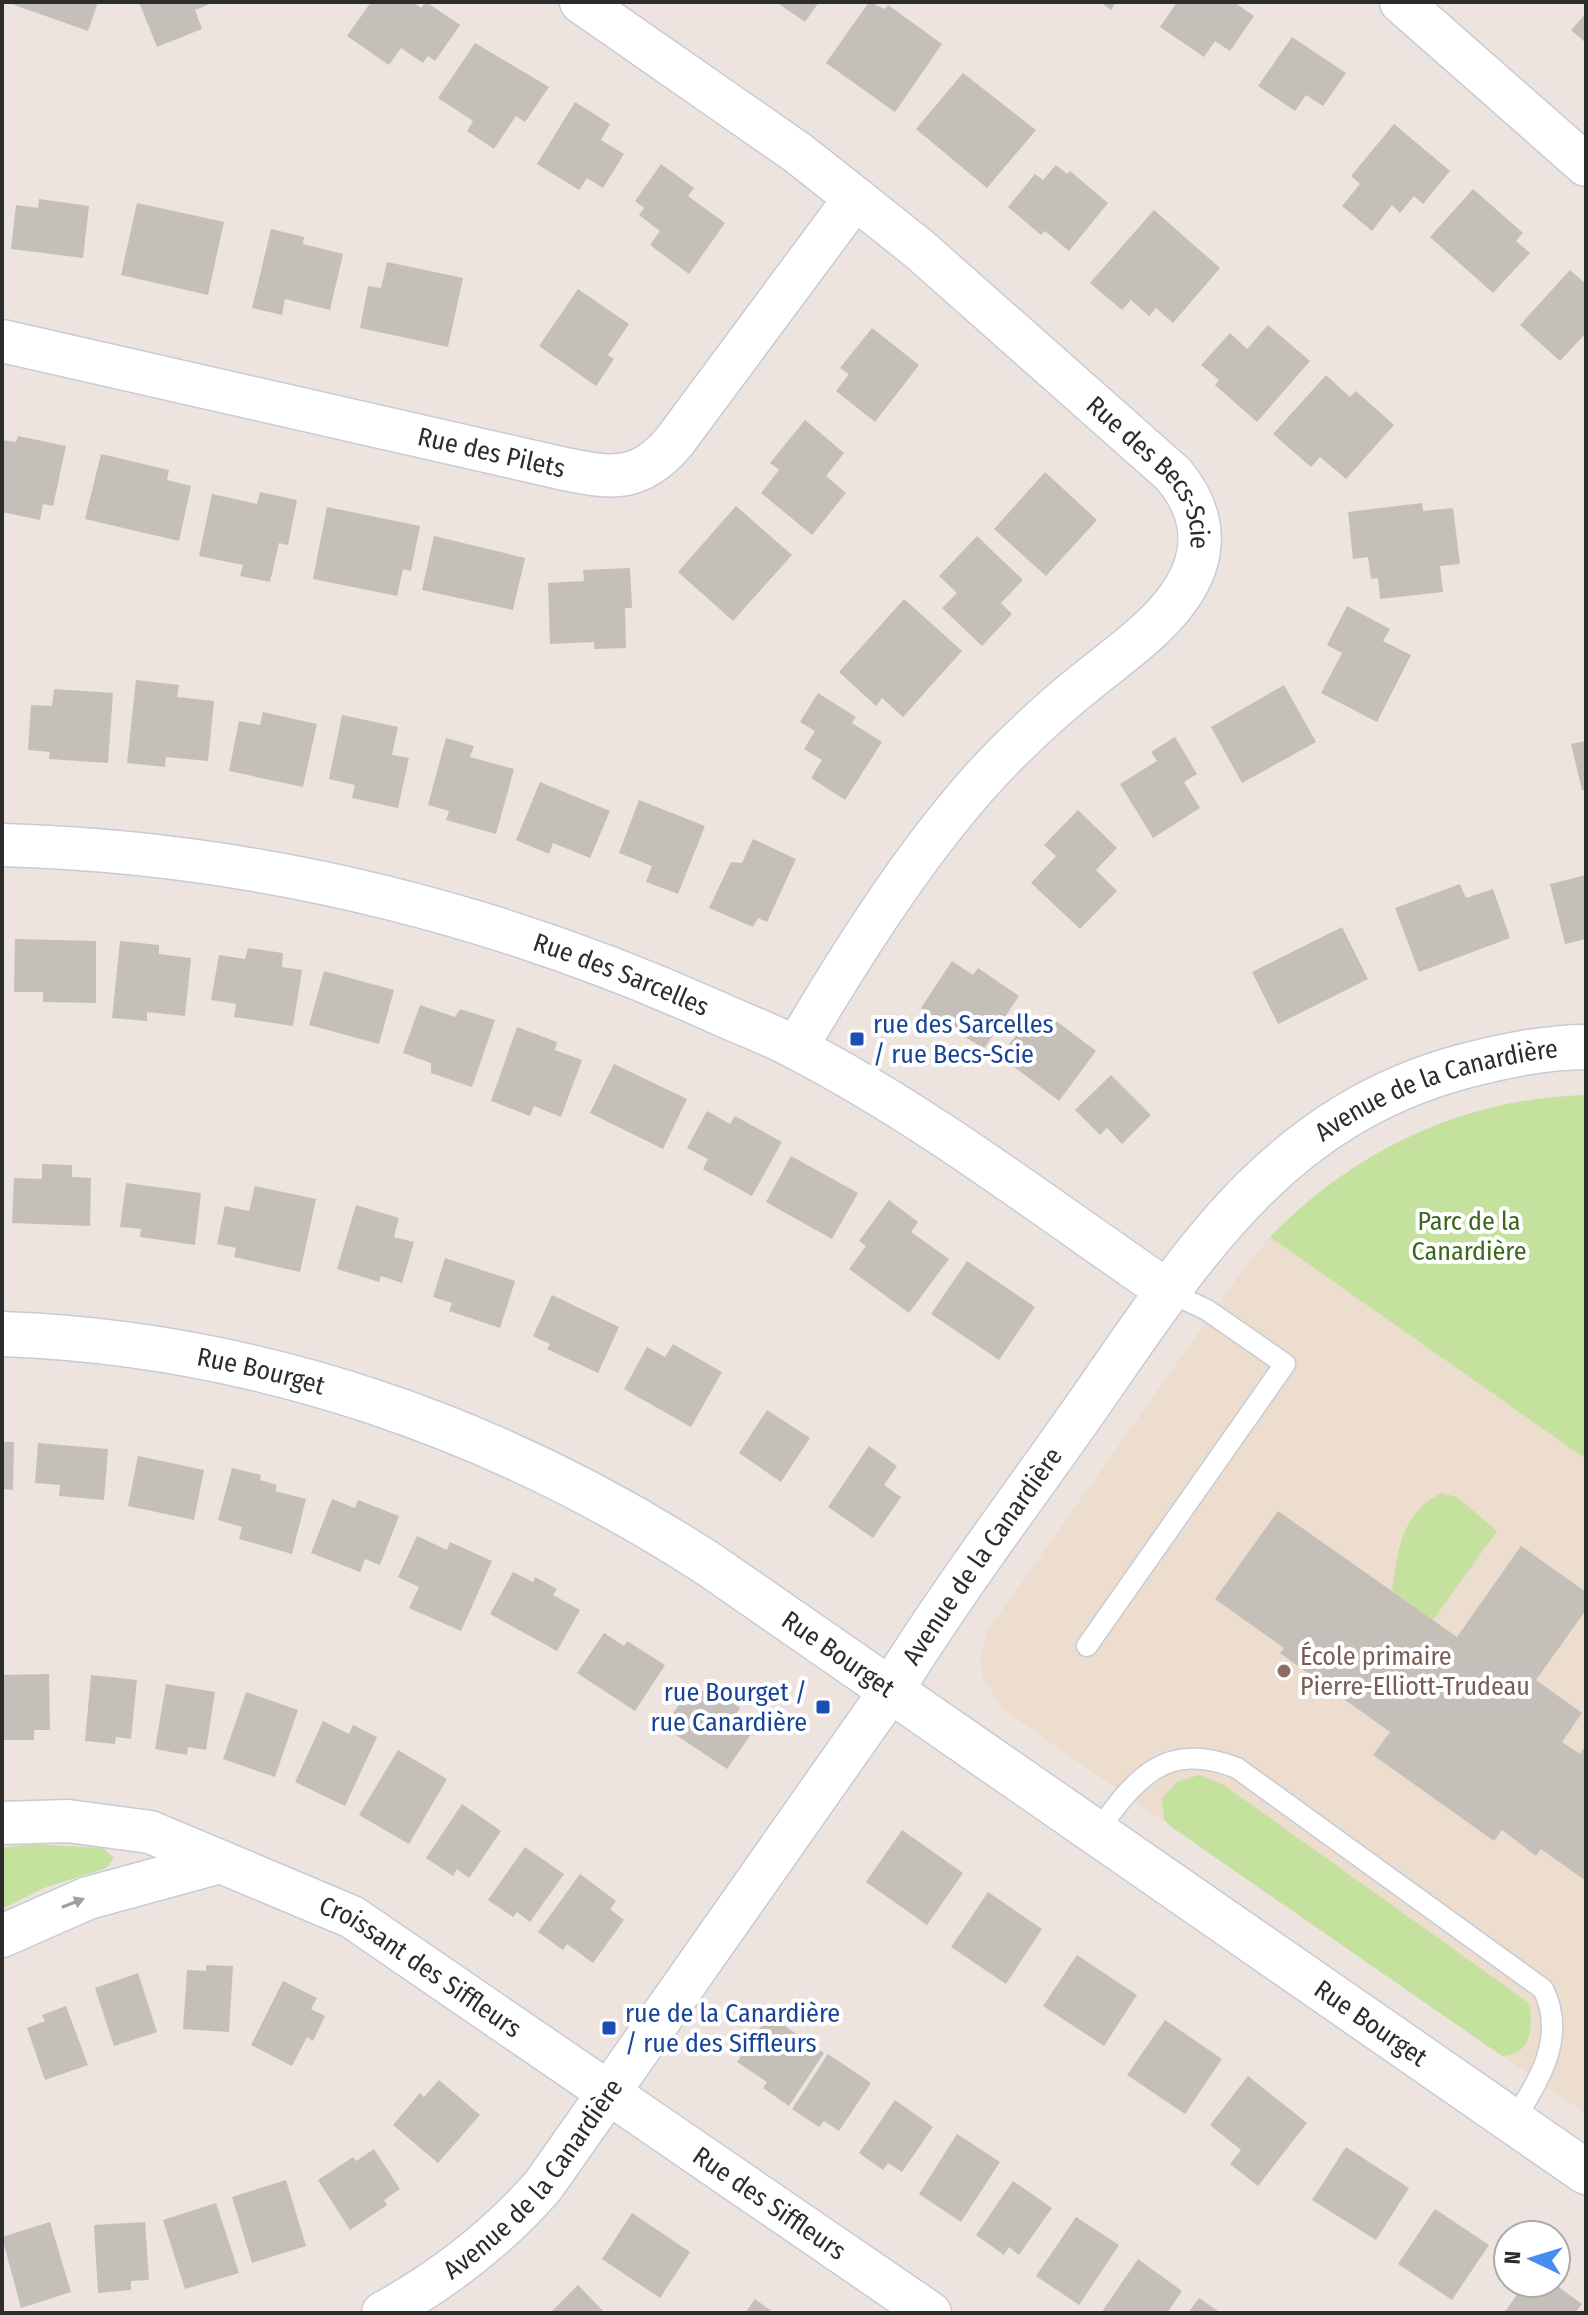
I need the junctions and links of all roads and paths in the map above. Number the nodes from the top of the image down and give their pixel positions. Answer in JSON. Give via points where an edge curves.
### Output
{"nodes":[{"id":1,"x":581,"y":2,"type":"edge"},
{"id":2,"x":1401,"y":2,"type":"edge"},
{"id":3,"x":1586,"y":165,"type":"edge"},
{"id":4,"x":855,"y":198,"type":"junction"},
{"id":5,"x":2,"y":341,"type":"edge"},
{"id":6,"x":2,"y":845,"type":"edge"},
{"id":7,"x":1586,"y":1047,"type":"edge"},
{"id":8,"x":796,"y":1048,"type":"junction"},
{"id":9,"x":1169,"y":1292,"type":"junction"},
{"id":10,"x":2,"y":1334,"type":"edge"},
{"id":11,"x":1087,"y":1646,"type":"dead end"},
{"id":12,"x":891,"y":1690,"type":"junction"},
{"id":13,"x":2,"y":1823,"type":"edge"},
{"id":14,"x":1097,"y":1832,"type":"junction"},
{"id":15,"x":220,"y":1862,"type":"junction"},
{"id":16,"x":2,"y":1936,"type":"edge"},
{"id":17,"x":610,"y":2092,"type":"junction"},
{"id":18,"x":1513,"y":2121,"type":"junction"},
{"id":19,"x":1586,"y":2172,"type":"edge"},
{"id":20,"x":383,"y":2313,"type":"edge"},
{"id":21,"x":930,"y":2313,"type":"edge"}],
"edges":[{"from":1,"to":4,"type":"street","name":"Rue des Becs-Scie"},
{"from":2,"to":3,"type":"street"},
{"from":4,"to":5,"type":"street","name":"Rue des Pilets","via":[[674,442],[652,464],[626,476],[565,469]]},
{"from":4,"to":8,"type":"street","name":"Rue des Becs-Scie","via":[[1173,474],[1193,500],[1201,543],[1186,587],[1162,617],[1065,699],[970,791]]},
{"from":6,"to":8,"type":"street","name":"Rue des Sarcelles","via":[[212,863],[453,913],[595,960]]},
{"from":7,"to":9,"type":"street","name":"Avenue de la Canardière","via":[[1501,1057],[1452,1070],[1348,1114],[1306,1142],[1248,1193]]},
{"from":8,"to":9,"type":"street","name":"Rue des Sarcelles","via":[[917,1119]]},
{"from":9,"to":11,"type":"lane","via":[[1207,1310],[1285,1364]]},
{"from":9,"to":12,"type":"street","name":"Avenue de la Canardière"},
{"from":10,"to":12,"type":"street","name":"Rue Bourget","via":[[193,1355],[318,1384],[452,1429],[565,1479],[669,1538]]},
{"from":12,"to":14,"type":"street","name":"Rue Bourget"},
{"from":12,"to":17,"type":"street","name":"Avenue de la Canardière"},
{"from":13,"to":15,"type":"street","name":"Croissant des Siffleurs","via":[[117,1825],[170,1839]]},
{"from":14,"to":18,"type":"street","name":"Rue Bourget"},
{"from":14,"to":18,"type":"lane","via":[[1154,1767],[1186,1758],[1237,1768],[1543,1989],[1553,2017],[1547,2060]]},
{"from":16,"to":15,"type":"street","one_way":true,"via":[[88,1898]]},
{"from":15,"to":17,"type":"street","name":"Croissant des Siffleurs","via":[[352,1917]]},
{"from":17,"to":20,"type":"street","name":"Avenue de la Canardière","via":[[521,2211],[431,2285]]},
{"from":17,"to":21,"type":"street","name":"Rue des Siffleurs"},
{"from":18,"to":19,"type":"street","name":"Rue Bourget"}]}
